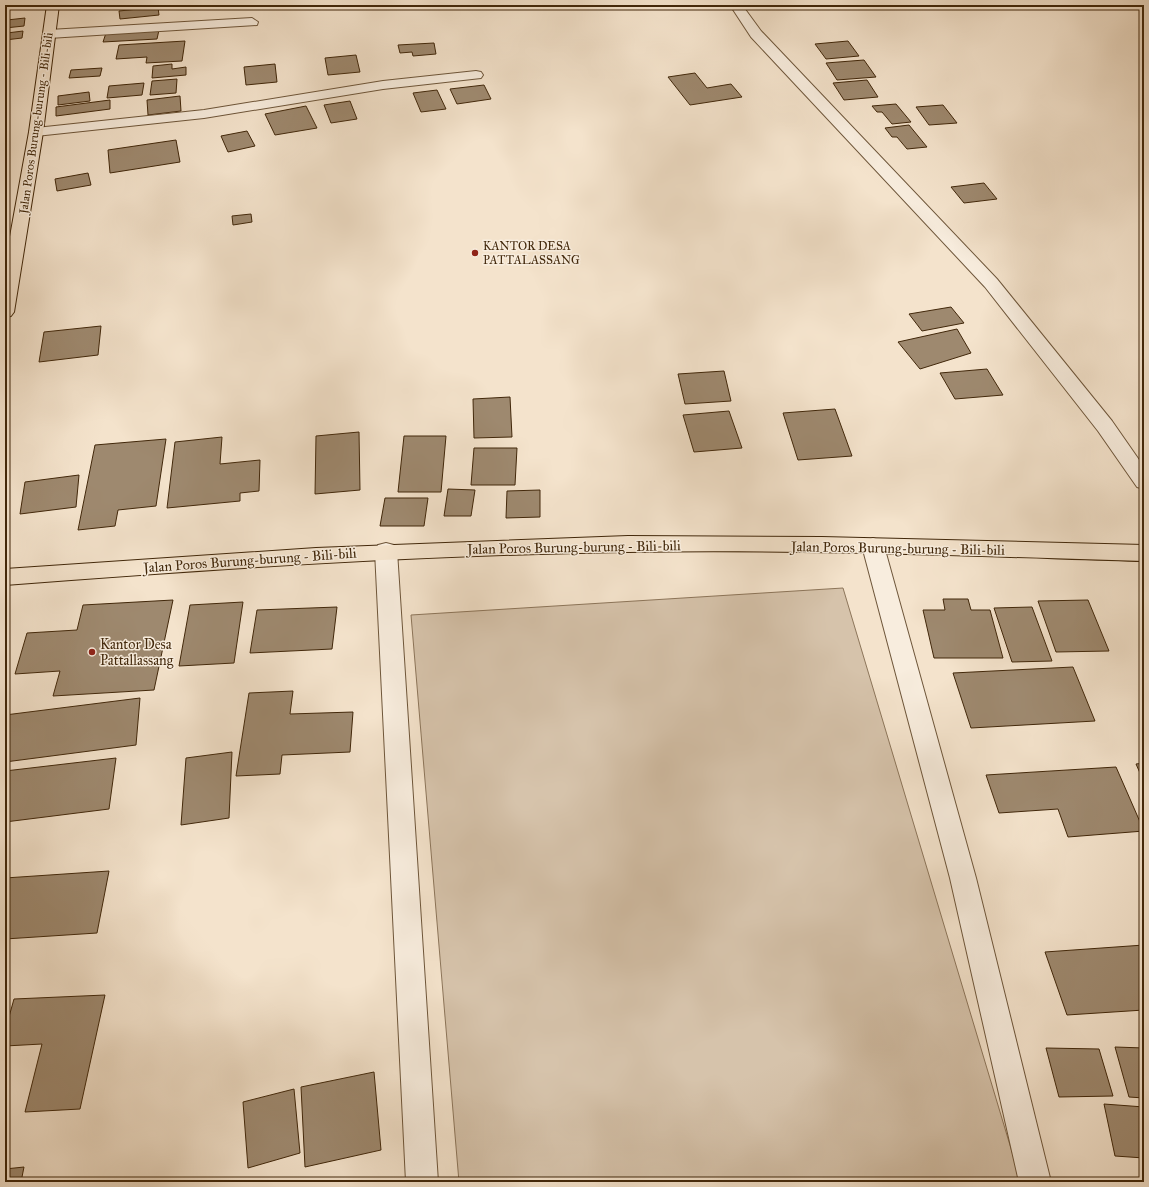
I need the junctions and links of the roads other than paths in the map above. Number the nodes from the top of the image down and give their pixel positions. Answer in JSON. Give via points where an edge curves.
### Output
{"nodes":[{"id":1,"x":53,"y":5,"type":"edge"},
{"id":2,"x":736,"y":5,"type":"edge"},
{"id":3,"x":252,"y":22,"type":"dead end"},
{"id":4,"x":49,"y":34,"type":"junction"},
{"id":5,"x":476,"y":75,"type":"dead end"},
{"id":6,"x":36,"y":132,"type":"junction"},
{"id":7,"x":5,"y":312,"type":"edge"},
{"id":8,"x":1144,"y":482,"type":"edge"},
{"id":9,"x":873,"y":546,"type":"junction"},
{"id":10,"x":386,"y":551,"type":"junction"},
{"id":11,"x":1144,"y":553,"type":"edge"},
{"id":12,"x":5,"y":577,"type":"edge"},
{"id":13,"x":422,"y":1182,"type":"edge"},
{"id":14,"x":1035,"y":1182,"type":"edge"}],
"edges":[{"from":1,"to":4,"type":"main road","name":"Jalan Poros Burung-burung - Bili-bili"},
{"from":2,"to":8,"type":"street","via":[[756,34],[820,104],[991,283],[1105,426]]},
{"from":3,"to":4,"type":"street"},
{"from":4,"to":6,"type":"main road","name":"Jalan Poros Burung-burung - Bili-bili"},
{"from":5,"to":6,"type":"street","via":[[383,84],[204,114]]},
{"from":6,"to":7,"type":"main road","name":"Jalan Poros Burung-burung - Bili-bili"},
{"from":9,"to":10,"type":"main road","name":"Jalan Poros Burung-burung - Bili-bili","via":[[630,544]]},
{"from":9,"to":11,"type":"main road","name":"Jalan Poros Burung-burung - Bili-bili"},
{"from":9,"to":14,"type":"street","via":[[963,878]]},
{"from":10,"to":12,"type":"main road","name":"Jalan Poros Burung-burung - Bili-bili"},
{"from":10,"to":13,"type":"street"}]}
